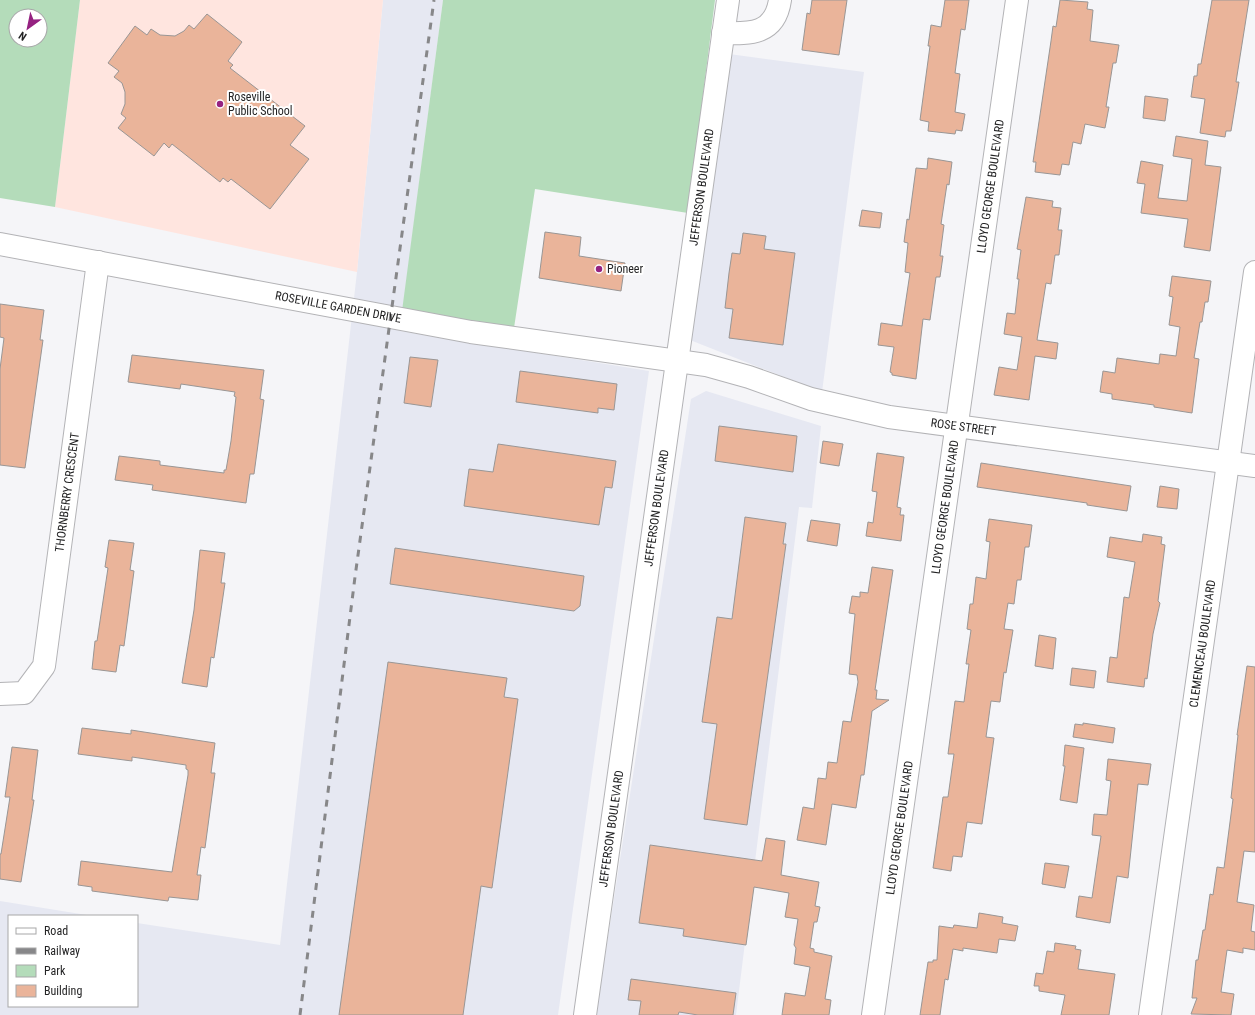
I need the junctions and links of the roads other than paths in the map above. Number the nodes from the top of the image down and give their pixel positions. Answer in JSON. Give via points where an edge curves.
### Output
{"nodes":[{"id":1,"x":728,"y":0,"type":"edge"},
{"id":2,"x":780,"y":0,"type":"edge"},
{"id":3,"x":1018,"y":0,"type":"edge"},
{"id":4,"x":723,"y":33,"type":"junction"},
{"id":5,"x":0,"y":244,"type":"edge"},
{"id":6,"x":98,"y":262,"type":"junction"},
{"id":7,"x":1255,"y":272,"type":"edge"},
{"id":8,"x":678,"y":362,"type":"junction"},
{"id":9,"x":958,"y":426,"type":"junction"},
{"id":10,"x":1228,"y":462,"type":"junction"},
{"id":11,"x":1255,"y":466,"type":"edge"},
{"id":12,"x":0,"y":694,"type":"edge"},
{"id":13,"x":585,"y":1015,"type":"edge"},
{"id":14,"x":873,"y":1015,"type":"edge"},
{"id":15,"x":1150,"y":1015,"type":"edge"}],
"edges":[{"from":1,"to":4,"type":"street","name":"JEFFERSON BOULEVARD"},
{"from":2,"to":4,"type":"street","via":[[779,9],[768,26],[750,34]]},
{"from":3,"to":9,"type":"street","name":"LLOYD GEORGE BOULEVARD"},
{"from":4,"to":8,"type":"street","name":"JEFFERSON BOULEVARD"},
{"from":5,"to":6,"type":"street","name":"ROSEVILLE GARDEN DRIVE"},
{"from":6,"to":8,"type":"street","name":"ROSEVILLE GARDEN DRIVE","via":[[471,332]]},
{"from":6,"to":12,"type":"street","name":"THORNBERRY CRESCENT","via":[[44,666],[24,693]]},
{"from":7,"to":10,"type":"street","name":"CLEMENCEAU BOULEVARD"},
{"from":8,"to":9,"type":"street","name":"ROSE STREET","via":[[706,365],[811,399],[889,416]]},
{"from":8,"to":13,"type":"street","name":"JEFFERSON BOULEVARD"},
{"from":9,"to":10,"type":"street","name":"ROSE STREET"},
{"from":9,"to":14,"type":"street","name":"LLOYD GEORGE BOULEVARD"},
{"from":10,"to":11,"type":"street","name":"ROSE STREET"},
{"from":10,"to":15,"type":"street","name":"CLEMENCEAU BOULEVARD"}]}
